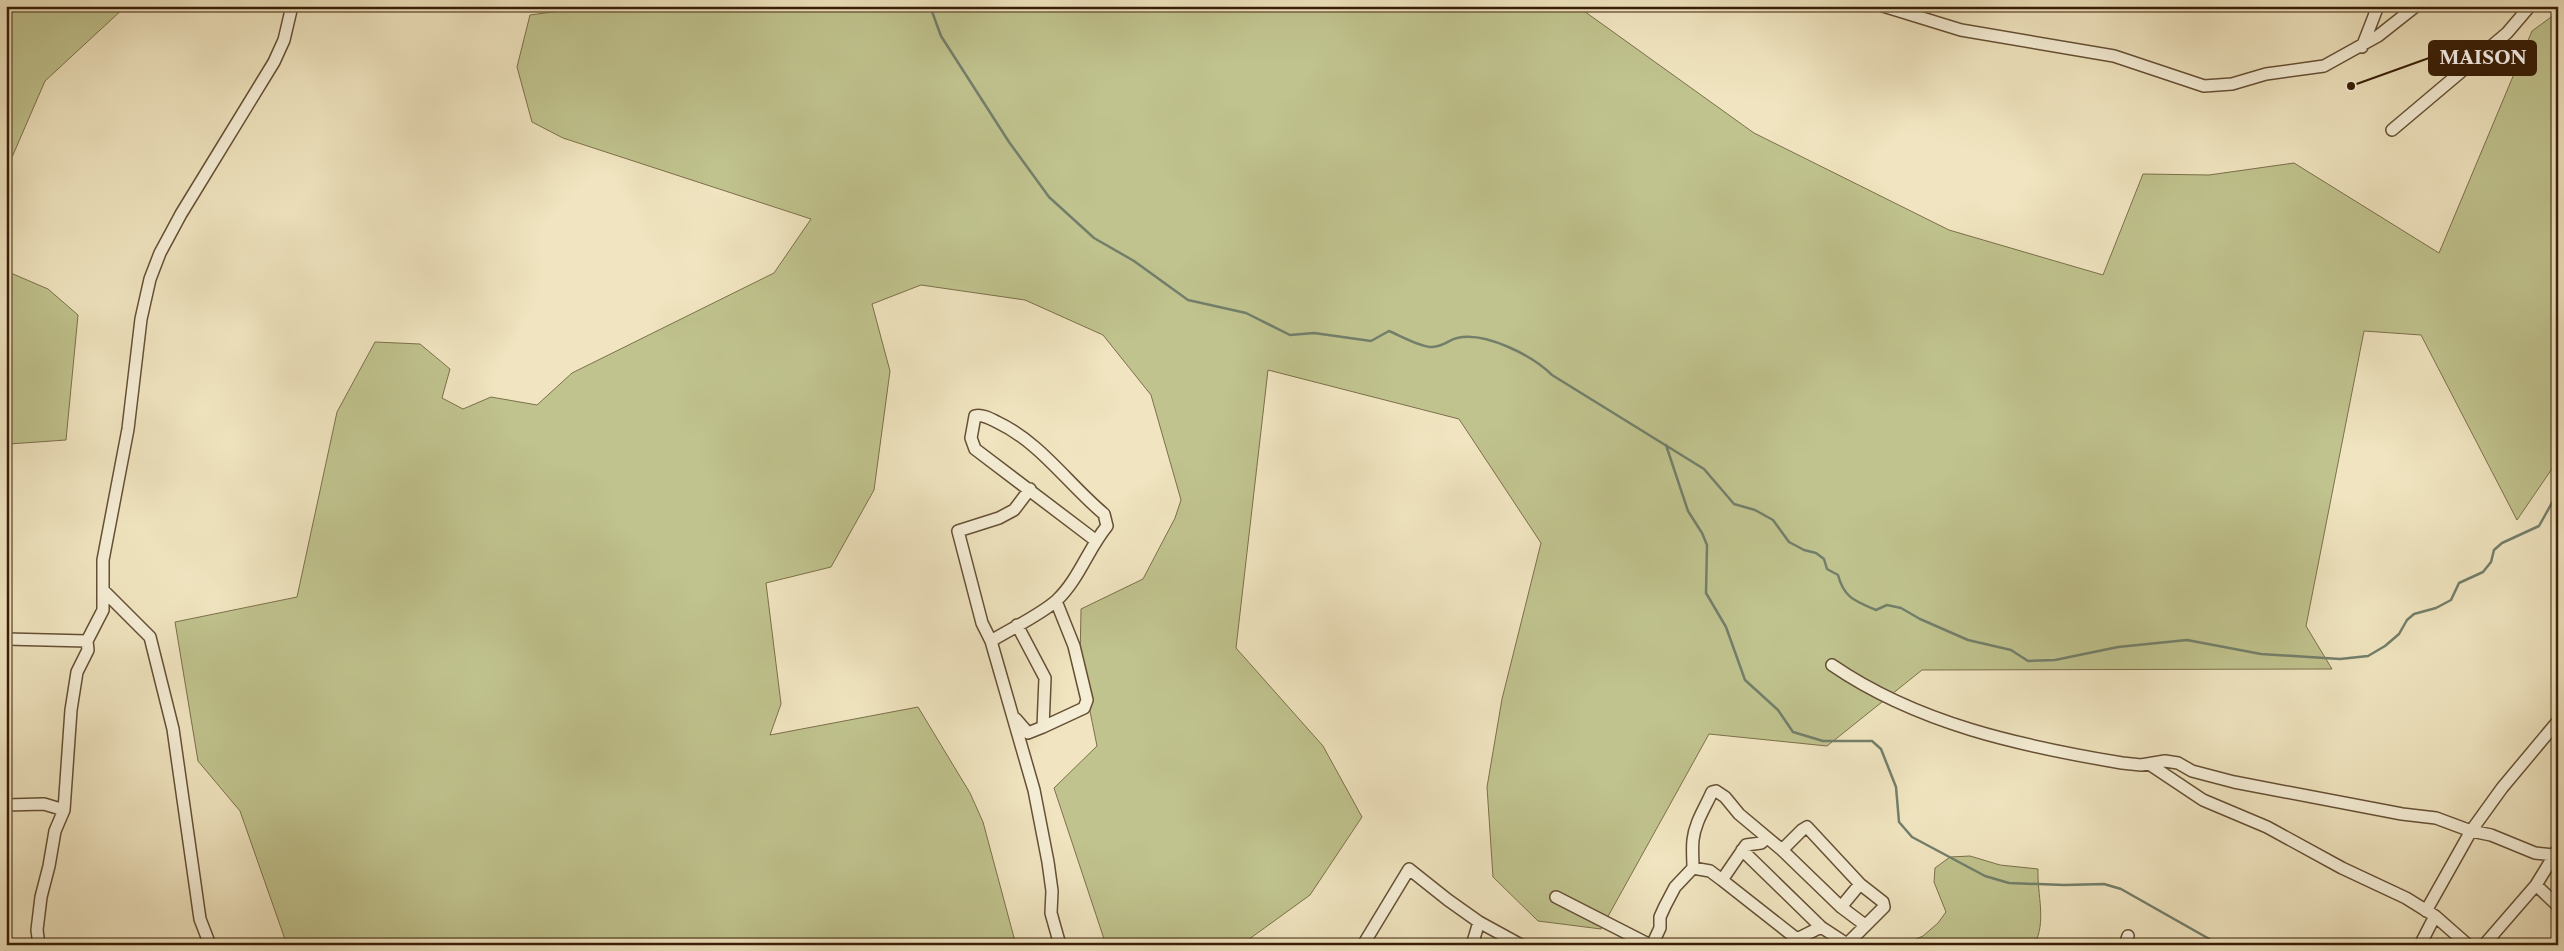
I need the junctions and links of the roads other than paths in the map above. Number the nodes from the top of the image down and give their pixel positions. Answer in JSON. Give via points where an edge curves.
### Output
{"nodes":[{"id":1,"x":292,"y":6,"type":"edge"},
{"id":2,"x":1883,"y":6,"type":"edge"},
{"id":3,"x":2378,"y":6,"type":"edge"},
{"id":4,"x":2530,"y":6,"type":"edge"},
{"id":5,"x":2415,"y":7,"type":"edge"},
{"id":6,"x":2362,"y":46,"type":"junction"},
{"id":7,"x":2392,"y":130,"type":"dead end"},
{"id":8,"x":1030,"y":489,"type":"junction"},
{"id":9,"x":1095,"y":540,"type":"junction"},
{"id":10,"x":103,"y":590,"type":"junction"},
{"id":11,"x":1056,"y":601,"type":"junction"},
{"id":12,"x":1017,"y":625,"type":"junction"},
{"id":13,"x":6,"y":639,"type":"edge"},
{"id":14,"x":87,"y":641,"type":"junction"},
{"id":15,"x":991,"y":641,"type":"junction"},
{"id":16,"x":1832,"y":665,"type":"dead end"},
{"id":17,"x":1013,"y":715,"type":"junction"},
{"id":18,"x":2558,"y":721,"type":"edge"},
{"id":19,"x":1043,"y":727,"type":"junction"},
{"id":20,"x":2149,"y":764,"type":"junction"},
{"id":21,"x":6,"y":805,"type":"edge"},
{"id":22,"x":64,"y":810,"type":"junction"},
{"id":23,"x":2471,"y":831,"type":"junction"},
{"id":24,"x":1767,"y":838,"type":"junction"},
{"id":25,"x":1742,"y":850,"type":"junction"},
{"id":26,"x":1782,"y":850,"type":"junction"},
{"id":27,"x":2556,"y":852,"type":"edge"},
{"id":28,"x":1693,"y":868,"type":"junction"},
{"id":29,"x":1722,"y":880,"type":"junction"},
{"id":30,"x":1860,"y":884,"type":"junction"},
{"id":31,"x":2536,"y":885,"type":"junction"},
{"id":32,"x":1556,"y":896,"type":"dead end"},
{"id":33,"x":2558,"y":906,"type":"edge"},
{"id":34,"x":1841,"y":907,"type":"junction"},
{"id":35,"x":2431,"y":913,"type":"junction"},
{"id":36,"x":1479,"y":922,"type":"junction"},
{"id":37,"x":1865,"y":925,"type":"junction"},
{"id":38,"x":1820,"y":927,"type":"junction"},
{"id":39,"x":1798,"y":942,"type":"edge"},
{"id":40,"x":1847,"y":944,"type":"edge"},
{"id":41,"x":39,"y":945,"type":"edge"},
{"id":42,"x":210,"y":945,"type":"edge"},
{"id":43,"x":1060,"y":945,"type":"edge"},
{"id":44,"x":1362,"y":945,"type":"edge"},
{"id":45,"x":1472,"y":945,"type":"edge"},
{"id":46,"x":1521,"y":945,"type":"edge"},
{"id":47,"x":1651,"y":945,"type":"edge"},
{"id":48,"x":2420,"y":945,"type":"edge"},
{"id":49,"x":2468,"y":945,"type":"edge"},
{"id":50,"x":2484,"y":945,"type":"edge"}],
"edges":[{"from":1,"to":10,"type":"street","via":[[284,40],[274,62],[183,210],[150,279],[141,319],[128,429],[103,560]]},
{"from":2,"to":6,"type":"street","via":[[1961,30],[2114,56],[2204,86],[2317,68]]},
{"from":3,"to":6,"type":"street"},
{"from":4,"to":7,"type":"street","via":[[2507,33]]},
{"from":5,"to":6,"type":"street"},
{"from":8,"to":9,"type":"street"},
{"from":8,"to":9,"type":"street","via":[[975,449],[971,438],[975,416],[993,420],[1021,434],[1076,485],[1104,514],[1108,526]]},
{"from":8,"to":15,"type":"street","via":[[1014,510],[1000,518],[958,531],[982,623]]},
{"from":9,"to":11,"type":"street","via":[[1076,576]]},
{"from":10,"to":14,"type":"street","via":[[103,610]]},
{"from":10,"to":42,"type":"street","via":[[150,637],[173,729],[200,919]]},
{"from":11,"to":12,"type":"street"},
{"from":11,"to":19,"type":"street","via":[[1074,646],[1087,700],[1084,708]]},
{"from":12,"to":15,"type":"street"},
{"from":12,"to":19,"type":"street","via":[[1046,678]]},
{"from":13,"to":14,"type":"street"},
{"from":14,"to":22,"type":"street","via":[[88,650],[77,672],[71,710]]},
{"from":15,"to":17,"type":"street"},
{"from":16,"to":20,"type":"street","via":[[1896,702],[2004,740],[2122,763]]},
{"from":17,"to":19,"type":"street","via":[[1028,733]]},
{"from":17,"to":43,"type":"street","via":[[1042,829],[1052,891],[1051,913]]},
{"from":18,"to":23,"type":"street"},
{"from":20,"to":23,"type":"street","via":[[2178,762],[2192,771],[2234,782],[2436,818]]},
{"from":20,"to":35,"type":"street","via":[[2204,800],[2274,830]]},
{"from":21,"to":22,"type":"street","via":[[44,804]]},
{"from":22,"to":41,"type":"street","via":[[54,831],[41,896],[37,930]]},
{"from":23,"to":27,"type":"street","via":[[2491,835],[2535,853]]},
{"from":23,"to":35,"type":"street"},
{"from":24,"to":25,"type":"street"},
{"from":24,"to":26,"type":"street"},
{"from":24,"to":28,"type":"street","via":[[1738,814],[1720,793],[1712,792],[1694,834]]},
{"from":25,"to":29,"type":"street"},
{"from":25,"to":38,"type":"street"},
{"from":26,"to":30,"type":"street","via":[[1807,828]]},
{"from":26,"to":34,"type":"street"},
{"from":27,"to":31,"type":"street"},
{"from":28,"to":29,"type":"street","via":[[1710,871]]},
{"from":28,"to":47,"type":"street","via":[[1675,887]]},
{"from":29,"to":39,"type":"street"},
{"from":30,"to":34,"type":"street"},
{"from":30,"to":37,"type":"street","via":[[1885,904]]},
{"from":31,"to":33,"type":"street"},
{"from":31,"to":50,"type":"street"},
{"from":32,"to":47,"type":"street"},
{"from":34,"to":37,"type":"street"},
{"from":35,"to":48,"type":"street"},
{"from":35,"to":49,"type":"street"},
{"from":36,"to":44,"type":"street","via":[[1409,869]]},
{"from":36,"to":45,"type":"street"},
{"from":36,"to":46,"type":"street"},
{"from":37,"to":40,"type":"street"},
{"from":38,"to":39,"type":"street"},
{"from":38,"to":40,"type":"street"}]}
